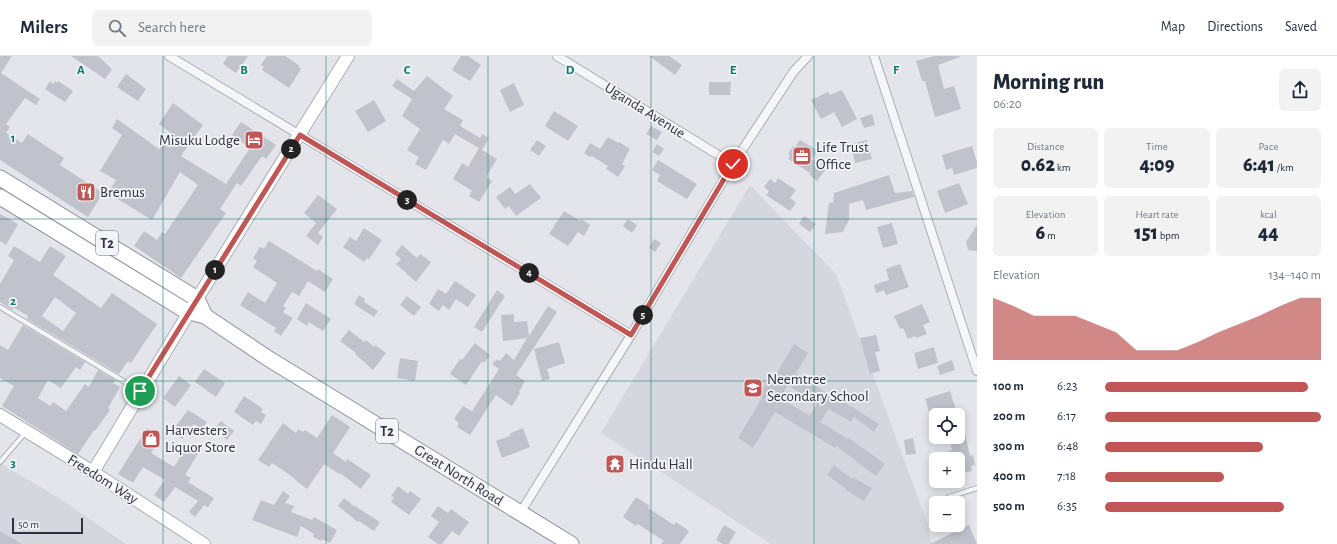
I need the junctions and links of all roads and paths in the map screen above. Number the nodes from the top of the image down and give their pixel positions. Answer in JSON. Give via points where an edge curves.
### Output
{"nodes":[{"id":1,"x":169,"y":56,"type":"edge"},
{"id":2,"x":348,"y":56,"type":"edge"},
{"id":3,"x":557,"y":56,"type":"edge"},
{"id":4,"x":808,"y":56,"type":"edge"},
{"id":5,"x":874,"y":56,"type":"edge"},
{"id":6,"x":300,"y":135,"type":"junction"},
{"id":7,"x":733,"y":164,"type":"junction"},
{"id":8,"x":0,"y":178,"type":"edge"},
{"id":9,"x":0,"y":197,"type":"edge"},
{"id":10,"x":197,"y":299,"type":"junction"},
{"id":11,"x":0,"y":307,"type":"edge"},
{"id":12,"x":189,"y":313,"type":"junction"},
{"id":13,"x":205,"y":316,"type":"junction"},
{"id":14,"x":631,"y":335,"type":"junction"},
{"id":15,"x":977,"y":371,"type":"edge"},
{"id":16,"x":140,"y":391,"type":"junction"},
{"id":17,"x":0,"y":415,"type":"edge"},
{"id":18,"x":26,"y":431,"type":"junction"},
{"id":19,"x":0,"y":462,"type":"edge"},
{"id":20,"x":93,"y":472,"type":"junction"},
{"id":21,"x":977,"y":488,"type":"edge"},
{"id":22,"x":952,"y":496,"type":"edge"},
{"id":23,"x":520,"y":513,"type":"junction"},
{"id":24,"x":204,"y":544,"type":"edge"},
{"id":25,"x":571,"y":544,"type":"edge"}],
"edges":[{"from":1,"to":6,"type":"street"},
{"from":2,"to":6,"type":"main road"},
{"from":3,"to":7,"type":"street","name":"Uganda Avenue"},
{"from":4,"to":7,"type":"street","via":[[794,71]]},
{"from":5,"to":15,"type":"street"},
{"from":6,"to":10,"type":"main road"},
{"from":6,"to":14,"type":"street"},
{"from":7,"to":14,"type":"street"},
{"from":8,"to":10,"type":"highway","number":"T2"},
{"from":9,"to":12,"type":"highway","name":"Great North Road","number":"T2"},
{"from":10,"to":12,"type":"main road"},
{"from":10,"to":13,"type":"highway"},
{"from":11,"to":16,"type":"lane"},
{"from":12,"to":13,"type":"highway","name":"Great North Road","number":"T2"},
{"from":12,"to":16,"type":"main road"},
{"from":13,"to":23,"type":"highway","name":"Great North Road","number":"T2","via":[[269,359]]},
{"from":14,"to":23,"type":"street"},
{"from":16,"to":20,"type":"main road"},
{"from":17,"to":18,"type":"main road","name":"Freedom Way"},
{"from":18,"to":19,"type":"lane"},
{"from":18,"to":20,"type":"main road","name":"Freedom Way"},
{"from":20,"to":24,"type":"main road","name":"Freedom Way"},
{"from":21,"to":22,"type":"lane"},
{"from":23,"to":25,"type":"highway","name":"Great North Road","number":"T2"}]}
